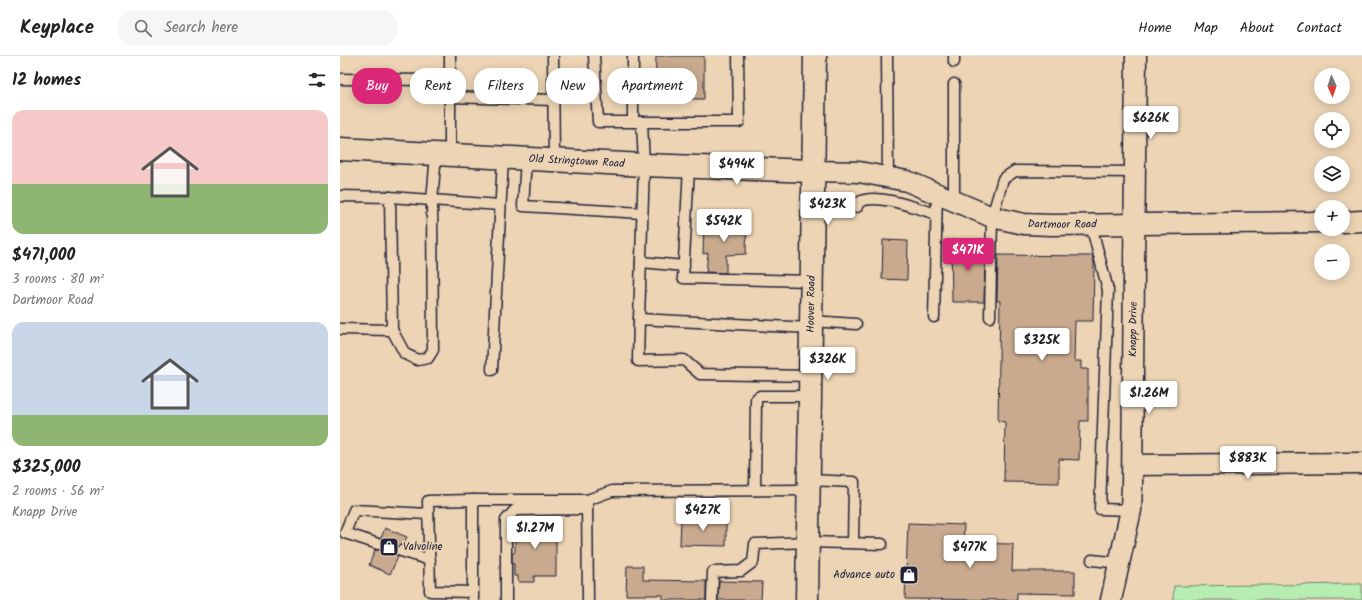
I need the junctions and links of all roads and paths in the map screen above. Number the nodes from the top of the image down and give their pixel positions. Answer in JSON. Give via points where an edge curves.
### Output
{"nodes":[{"id":1,"x":450,"y":56,"type":"edge"},
{"id":2,"x":553,"y":56,"type":"edge"},
{"id":3,"x":594,"y":56,"type":"edge"},
{"id":4,"x":633,"y":56,"type":"edge"},
{"id":5,"x":738,"y":56,"type":"edge"},
{"id":6,"x":815,"y":56,"type":"edge"},
{"id":7,"x":887,"y":56,"type":"edge"},
{"id":8,"x":1136,"y":56,"type":"edge"},
{"id":9,"x":450,"y":68,"type":"edge"},
{"id":10,"x":553,"y":68,"type":"edge"},
{"id":11,"x":340,"y":79,"type":"edge"},
{"id":12,"x":410,"y":80,"type":"edge"},
{"id":13,"x":954,"y":84,"type":"dead end"},
{"id":14,"x":466,"y":97,"type":"edge"},
{"id":15,"x":546,"y":100,"type":"edge"},
{"id":16,"x":449,"y":104,"type":"edge"},
{"id":17,"x":553,"y":104,"type":"edge"},
{"id":18,"x":637,"y":122,"type":"junction"},
{"id":19,"x":340,"y":149,"type":"edge"},
{"id":20,"x":443,"y":155,"type":"junction"},
{"id":21,"x":503,"y":158,"type":"junction"},
{"id":22,"x":526,"y":159,"type":"junction"},
{"id":23,"x":554,"y":160,"type":"junction"},
{"id":24,"x":644,"y":165,"type":"junction"},
{"id":25,"x":689,"y":167,"type":"junction"},
{"id":26,"x":813,"y":171,"type":"junction"},
{"id":27,"x":1134,"y":172,"type":"junction"},
{"id":28,"x":888,"y":177,"type":"junction"},
{"id":29,"x":340,"y":196,"type":"edge"},
{"id":30,"x":390,"y":197,"type":"junction"},
{"id":31,"x":946,"y":197,"type":"junction"},
{"id":32,"x":432,"y":200,"type":"junction"},
{"id":33,"x":500,"y":205,"type":"junction"},
{"id":34,"x":858,"y":207,"type":"dead end"},
{"id":35,"x":642,"y":212,"type":"junction"},
{"id":36,"x":936,"y":214,"type":"junction"},
{"id":37,"x":992,"y":217,"type":"junction"},
{"id":38,"x":1362,"y":221,"type":"edge"},
{"id":39,"x":1314,"y":222,"type":"edge"},
{"id":40,"x":1350,"y":222,"type":"edge"},
{"id":41,"x":1134,"y":224,"type":"junction"},
{"id":42,"x":1091,"y":225,"type":"junction"},
{"id":43,"x":641,"y":262,"type":"junction"},
{"id":44,"x":684,"y":266,"type":"junction"},
{"id":45,"x":812,"y":281,"type":"junction"},
{"id":46,"x":934,"y":317,"type":"dead end"},
{"id":47,"x":990,"y":318,"type":"dead end"},
{"id":48,"x":639,"y":319,"type":"junction"},
{"id":49,"x":811,"y":324,"type":"junction"},
{"id":50,"x":856,"y":324,"type":"dead end"},
{"id":51,"x":340,"y":329,"type":"edge"},
{"id":52,"x":392,"y":330,"type":"junction"},
{"id":53,"x":492,"y":370,"type":"dead end"},
{"id":54,"x":811,"y":386,"type":"junction"},
{"id":55,"x":1362,"y":463,"type":"edge"},
{"id":56,"x":1133,"y":465,"type":"junction"},
{"id":57,"x":809,"y":485,"type":"junction"},
{"id":58,"x":755,"y":490,"type":"junction"},
{"id":59,"x":473,"y":500,"type":"junction"},
{"id":60,"x":587,"y":505,"type":"junction"},
{"id":61,"x":1131,"y":510,"type":"junction"},
{"id":62,"x":428,"y":514,"type":"junction"},
{"id":63,"x":808,"y":542,"type":"junction"},
{"id":64,"x":854,"y":543,"type":"junction"},
{"id":65,"x":378,"y":544,"type":"dead end"},
{"id":66,"x":882,"y":544,"type":"dead end"},
{"id":67,"x":400,"y":551,"type":"dead end"},
{"id":68,"x":430,"y":560,"type":"junction"},
{"id":69,"x":1092,"y":560,"type":"dead end"},
{"id":70,"x":1120,"y":563,"type":"junction"},
{"id":71,"x":473,"y":596,"type":"edge"},
{"id":72,"x":506,"y":600,"type":"edge"},
{"id":73,"x":588,"y":600,"type":"edge"},
{"id":74,"x":712,"y":600,"type":"edge"},
{"id":75,"x":807,"y":600,"type":"edge"},
{"id":76,"x":1111,"y":600,"type":"edge"}],
"edges":[{"from":1,"to":9,"type":"lane"},
{"from":2,"to":10,"type":"lane"},
{"from":3,"to":18,"type":"lane","via":[[598,122]]},
{"from":4,"to":18,"type":"lane"},
{"from":5,"to":18,"type":"lane","via":[[739,122]]},
{"from":6,"to":26,"type":"main road","name":"Hoover Road"},
{"from":7,"to":28,"type":"lane"},
{"from":8,"to":27,"type":"street","name":"Knapp Drive"},
{"from":11,"to":12,"type":"lane"},
{"from":13,"to":31,"type":"lane"},
{"from":14,"to":15,"type":"lane"},
{"from":16,"to":20,"type":"lane"},
{"from":17,"to":23,"type":"lane"},
{"from":18,"to":24,"type":"lane"},
{"from":19,"to":20,"type":"main road","name":"Old Stringtown Road"},
{"from":20,"to":21,"type":"main road","name":"Old Stringtown Road"},
{"from":20,"to":32,"type":"lane"},
{"from":21,"to":22,"type":"main road","name":"Old Stringtown Road"},
{"from":21,"to":33,"type":"lane"},
{"from":22,"to":23,"type":"main road","name":"Old Stringtown Road"},
{"from":22,"to":35,"type":"lane","via":[[523,206]]},
{"from":23,"to":24,"type":"main road","name":"Old Stringtown Road"},
{"from":24,"to":25,"type":"main road","name":"Old Stringtown Road"},
{"from":24,"to":35,"type":"lane"},
{"from":25,"to":26,"type":"main road","name":"Old Stringtown Road"},
{"from":25,"to":44,"type":"lane"},
{"from":26,"to":28,"type":"street","name":"Dartmoor Road","via":[[845,171]]},
{"from":26,"to":45,"type":"main road","name":"Hoover Road"},
{"from":27,"to":37,"type":"lane","via":[[1015,171],[1003,179]]},
{"from":27,"to":41,"type":"street","name":"Knapp Drive"},
{"from":28,"to":31,"type":"street","name":"Dartmoor Road","via":[[906,181]]},
{"from":29,"to":30,"type":"lane"},
{"from":30,"to":32,"type":"lane"},
{"from":30,"to":52,"type":"lane"},
{"from":31,"to":36,"type":"lane"},
{"from":31,"to":37,"type":"street","name":"Dartmoor Road"},
{"from":32,"to":33,"type":"lane"},
{"from":32,"to":52,"type":"lane","via":[[432,350],[428,358],[418,360],[405,354]]},
{"from":33,"to":53,"type":"lane"},
{"from":34,"to":36,"type":"lane","via":[[858,203],[863,200],[881,200],[905,204]]},
{"from":35,"to":43,"type":"lane"},
{"from":36,"to":46,"type":"lane"},
{"from":37,"to":42,"type":"street","name":"Dartmoor Road","via":[[1024,224]]},
{"from":37,"to":47,"type":"lane"},
{"from":38,"to":40,"type":"street"},
{"from":39,"to":41,"type":"street","name":"Dartmoor Road"},
{"from":41,"to":42,"type":"street","name":"Dartmoor Road"},
{"from":41,"to":56,"type":"street","name":"Knapp Drive"},
{"from":42,"to":61,"type":"lane","via":[[1108,290],[1100,509]]},
{"from":43,"to":44,"type":"lane"},
{"from":43,"to":48,"type":"lane"},
{"from":44,"to":45,"type":"lane","via":[[683,278]]},
{"from":45,"to":49,"type":"main road","name":"Hoover Road"},
{"from":48,"to":49,"type":"lane"},
{"from":48,"to":54,"type":"lane","via":[[638,361],[684,360],[700,374]]},
{"from":49,"to":50,"type":"lane"},
{"from":49,"to":54,"type":"main road","name":"Hoover Road"},
{"from":51,"to":52,"type":"lane"},
{"from":54,"to":57,"type":"main road","name":"Hoover Road"},
{"from":54,"to":58,"type":"lane","via":[[756,398]]},
{"from":55,"to":56,"type":"street"},
{"from":56,"to":61,"type":"street","name":"Knapp Drive"},
{"from":57,"to":58,"type":"lane"},
{"from":57,"to":63,"type":"main road","name":"Hoover Road"},
{"from":57,"to":64,"type":"lane","via":[[854,482]]},
{"from":58,"to":60,"type":"lane","via":[[612,491]]},
{"from":59,"to":60,"type":"lane"},
{"from":59,"to":62,"type":"lane","via":[[428,501]]},
{"from":59,"to":71,"type":"lane"},
{"from":60,"to":72,"type":"lane","via":[[515,510],[506,520]]},
{"from":60,"to":73,"type":"lane"},
{"from":61,"to":70,"type":"street","name":"Knapp Drive"},
{"from":62,"to":65,"type":"lane","via":[[354,510],[345,533]]},
{"from":62,"to":68,"type":"lane"},
{"from":63,"to":64,"type":"lane"},
{"from":63,"to":74,"type":"lane","via":[[755,544],[753,562],[741,571],[713,572]]},
{"from":63,"to":75,"type":"main road","name":"Hoover Road"},
{"from":64,"to":66,"type":"lane"},
{"from":67,"to":68,"type":"lane"},
{"from":68,"to":71,"type":"lane","via":[[430,592]]},
{"from":69,"to":70,"type":"lane"},
{"from":70,"to":76,"type":"street","name":"Knapp Drive"}]}
